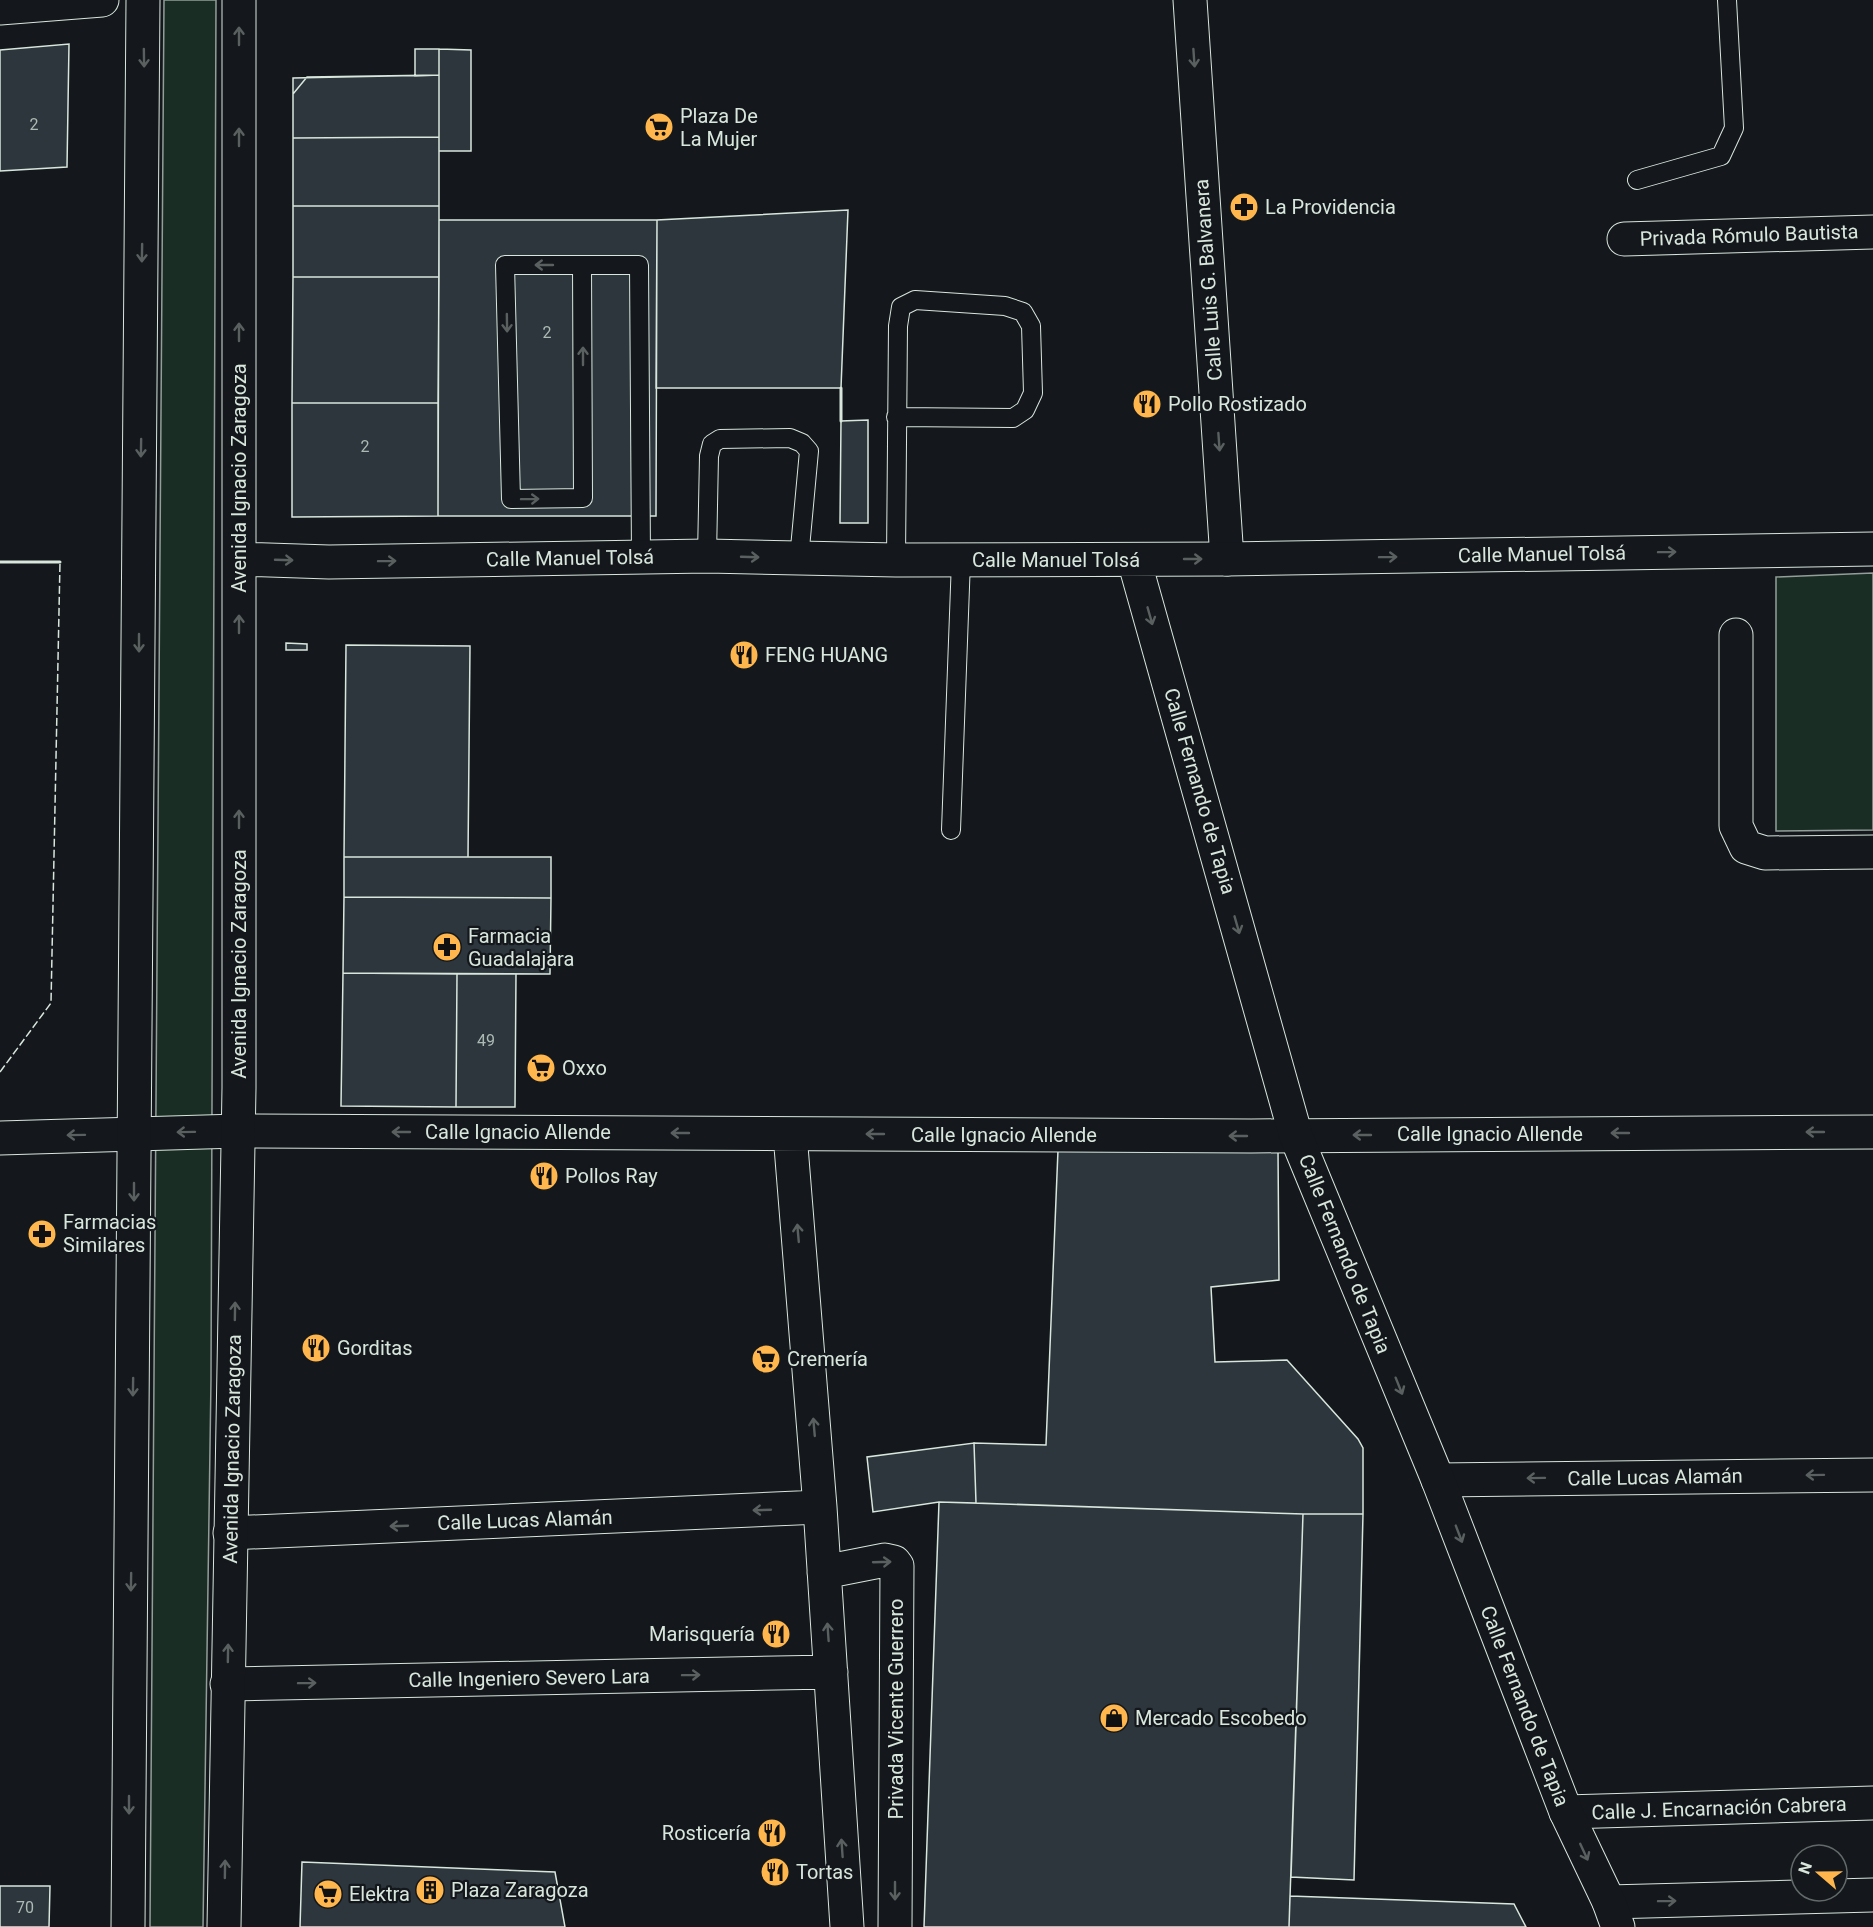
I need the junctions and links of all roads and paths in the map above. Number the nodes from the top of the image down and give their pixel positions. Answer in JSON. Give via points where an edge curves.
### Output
{"nodes":[{"id":1,"x":102,"y":0,"type":"edge"},
{"id":2,"x":143,"y":0,"type":"edge"},
{"id":3,"x":239,"y":0,"type":"edge"},
{"id":4,"x":1190,"y":0,"type":"edge"},
{"id":5,"x":1727,"y":0,"type":"edge"},
{"id":6,"x":0,"y":8,"type":"edge"},
{"id":7,"x":1637,"y":180,"type":"dead end"},
{"id":8,"x":1873,"y":232,"type":"edge"},
{"id":9,"x":1624,"y":239,"type":"dead end"},
{"id":10,"x":582,"y":265,"type":"junction"},
{"id":11,"x":896,"y":417,"type":"junction"},
{"id":12,"x":1873,"y":549,"type":"edge"},
{"id":13,"x":707,"y":556,"type":"junction"},
{"id":14,"x":641,"y":557,"type":"junction"},
{"id":15,"x":239,"y":558,"type":"junction"},
{"id":16,"x":799,"y":559,"type":"junction"},
{"id":17,"x":1227,"y":559,"type":"junction"},
{"id":18,"x":896,"y":560,"type":"junction"},
{"id":19,"x":961,"y":560,"type":"junction"},
{"id":20,"x":1134,"y":560,"type":"junction"},
{"id":21,"x":1736,"y":635,"type":"dead end"},
{"id":22,"x":951,"y":830,"type":"dead end"},
{"id":23,"x":1873,"y":852,"type":"edge"},
{"id":24,"x":238,"y":1131,"type":"junction"},
{"id":25,"x":1873,"y":1132,"type":"edge"},
{"id":26,"x":134,"y":1133,"type":"junction"},
{"id":27,"x":790,"y":1134,"type":"junction"},
{"id":28,"x":1296,"y":1136,"type":"junction"},
{"id":29,"x":0,"y":1138,"type":"edge"},
{"id":30,"x":1873,"y":1475,"type":"edge"},
{"id":31,"x":1438,"y":1479,"type":"junction"},
{"id":32,"x":820,"y":1508,"type":"junction"},
{"id":33,"x":230,"y":1533,"type":"junction"},
{"id":34,"x":824,"y":1572,"type":"junction"},
{"id":35,"x":831,"y":1672,"type":"junction"},
{"id":36,"x":227,"y":1684,"type":"junction"},
{"id":37,"x":1873,"y":1803,"type":"edge"},
{"id":38,"x":1566,"y":1812,"type":"junction"},
{"id":39,"x":1873,"y":1896,"type":"edge"},
{"id":40,"x":1614,"y":1915,"type":"edge"},
{"id":41,"x":128,"y":1927,"type":"edge"},
{"id":42,"x":224,"y":1927,"type":"edge"},
{"id":43,"x":847,"y":1927,"type":"edge"},
{"id":44,"x":895,"y":1927,"type":"edge"}],
"edges":[{"from":1,"to":6,"type":"street"},
{"from":2,"to":26,"type":"street","one_way":true},
{"from":15,"to":3,"type":"street","name":"Avenida Ignacio Zaragoza","one_way":true},
{"from":4,"to":17,"type":"street","name":"Calle Luis G. Balvanera","one_way":true},
{"from":5,"to":7,"type":"lane","via":[[1734,128],[1721,156]]},
{"from":8,"to":9,"type":"street","name":"Privada Rómulo Bautista"},
{"from":10,"to":10,"type":"lane","one_way":true,"via":[[505,265],[511,499],[583,498]]},
{"from":10,"to":14,"type":"lane","via":[[639,265]]},
{"from":11,"to":11,"type":"lane","via":[[1013,418],[1025,410],[1033,393],[1031,326],[1023,312],[1005,306],[915,300],[901,307]]},
{"from":11,"to":18,"type":"lane"},
{"from":17,"to":12,"type":"street","name":"Calle Manuel Tolsá","one_way":true},
{"from":13,"to":14,"type":"street","name":"Calle Manuel Tolsá"},
{"from":13,"to":16,"type":"street","name":"Calle Manuel Tolsá","one_way":true},
{"from":13,"to":16,"type":"lane","via":[[712,444],[720,439],[790,438],[809,451]]},
{"from":15,"to":14,"type":"street","name":"Calle Manuel Tolsá","one_way":true,"via":[[329,562]]},
{"from":24,"to":15,"type":"street","name":"Avenida Ignacio Zaragoza","one_way":true},
{"from":16,"to":18,"type":"street","name":"Calle Manuel Tolsá"},
{"from":20,"to":17,"type":"street","name":"Calle Manuel Tolsá","one_way":true},
{"from":18,"to":19,"type":"street","name":"Calle Manuel Tolsá"},
{"from":19,"to":20,"type":"street","name":"Calle Manuel Tolsá"},
{"from":19,"to":22,"type":"lane"},
{"from":20,"to":28,"type":"street","name":"Calle Fernando de Tapia","one_way":true},
{"from":21,"to":23,"type":"street","via":[[1736,826],[1746,847],[1765,854]]},
{"from":24,"to":26,"type":"street","name":"Calle Ignacio Allende","one_way":true},
{"from":27,"to":24,"type":"street","name":"Calle Ignacio Allende","one_way":true},
{"from":33,"to":24,"type":"street","name":"Avenida Ignacio Zaragoza","one_way":true},
{"from":25,"to":28,"type":"street","name":"Calle Ignacio Allende","one_way":true},
{"from":26,"to":29,"type":"street","name":"Calle Ignacio Allende","one_way":true},
{"from":26,"to":41,"type":"street","one_way":true},
{"from":28,"to":27,"type":"street","name":"Calle Ignacio Allende","one_way":true},
{"from":32,"to":27,"type":"street","one_way":true},
{"from":28,"to":31,"type":"street","name":"Calle Fernando de Tapia","one_way":true},
{"from":30,"to":31,"type":"street","name":"Calle Lucas Alamán","one_way":true},
{"from":31,"to":38,"type":"street","name":"Calle Fernando de Tapia","one_way":true},
{"from":32,"to":33,"type":"street","name":"Calle Lucas Alamán","one_way":true},
{"from":32,"to":34,"type":"street"},
{"from":36,"to":33,"type":"street","name":"Avenida Ignacio Zaragoza","one_way":true},
{"from":35,"to":34,"type":"street","one_way":true},
{"from":34,"to":44,"type":"street","name":"Privada Vicente Guerrero","one_way":true,"via":[[885,1560],[897,1566]]},
{"from":36,"to":35,"type":"street","name":"Calle Ingeniero Severo Lara","one_way":true},
{"from":43,"to":35,"type":"street","one_way":true},
{"from":42,"to":36,"type":"street","name":"Avenida Ignacio Zaragoza","one_way":true},
{"from":37,"to":38,"type":"street","name":"Calle J. Encarnación Cabrera"},
{"from":38,"to":40,"type":"street","name":"Calle Fernando de Tapia","one_way":true},
{"from":40,"to":39,"type":"street","one_way":true}]}
